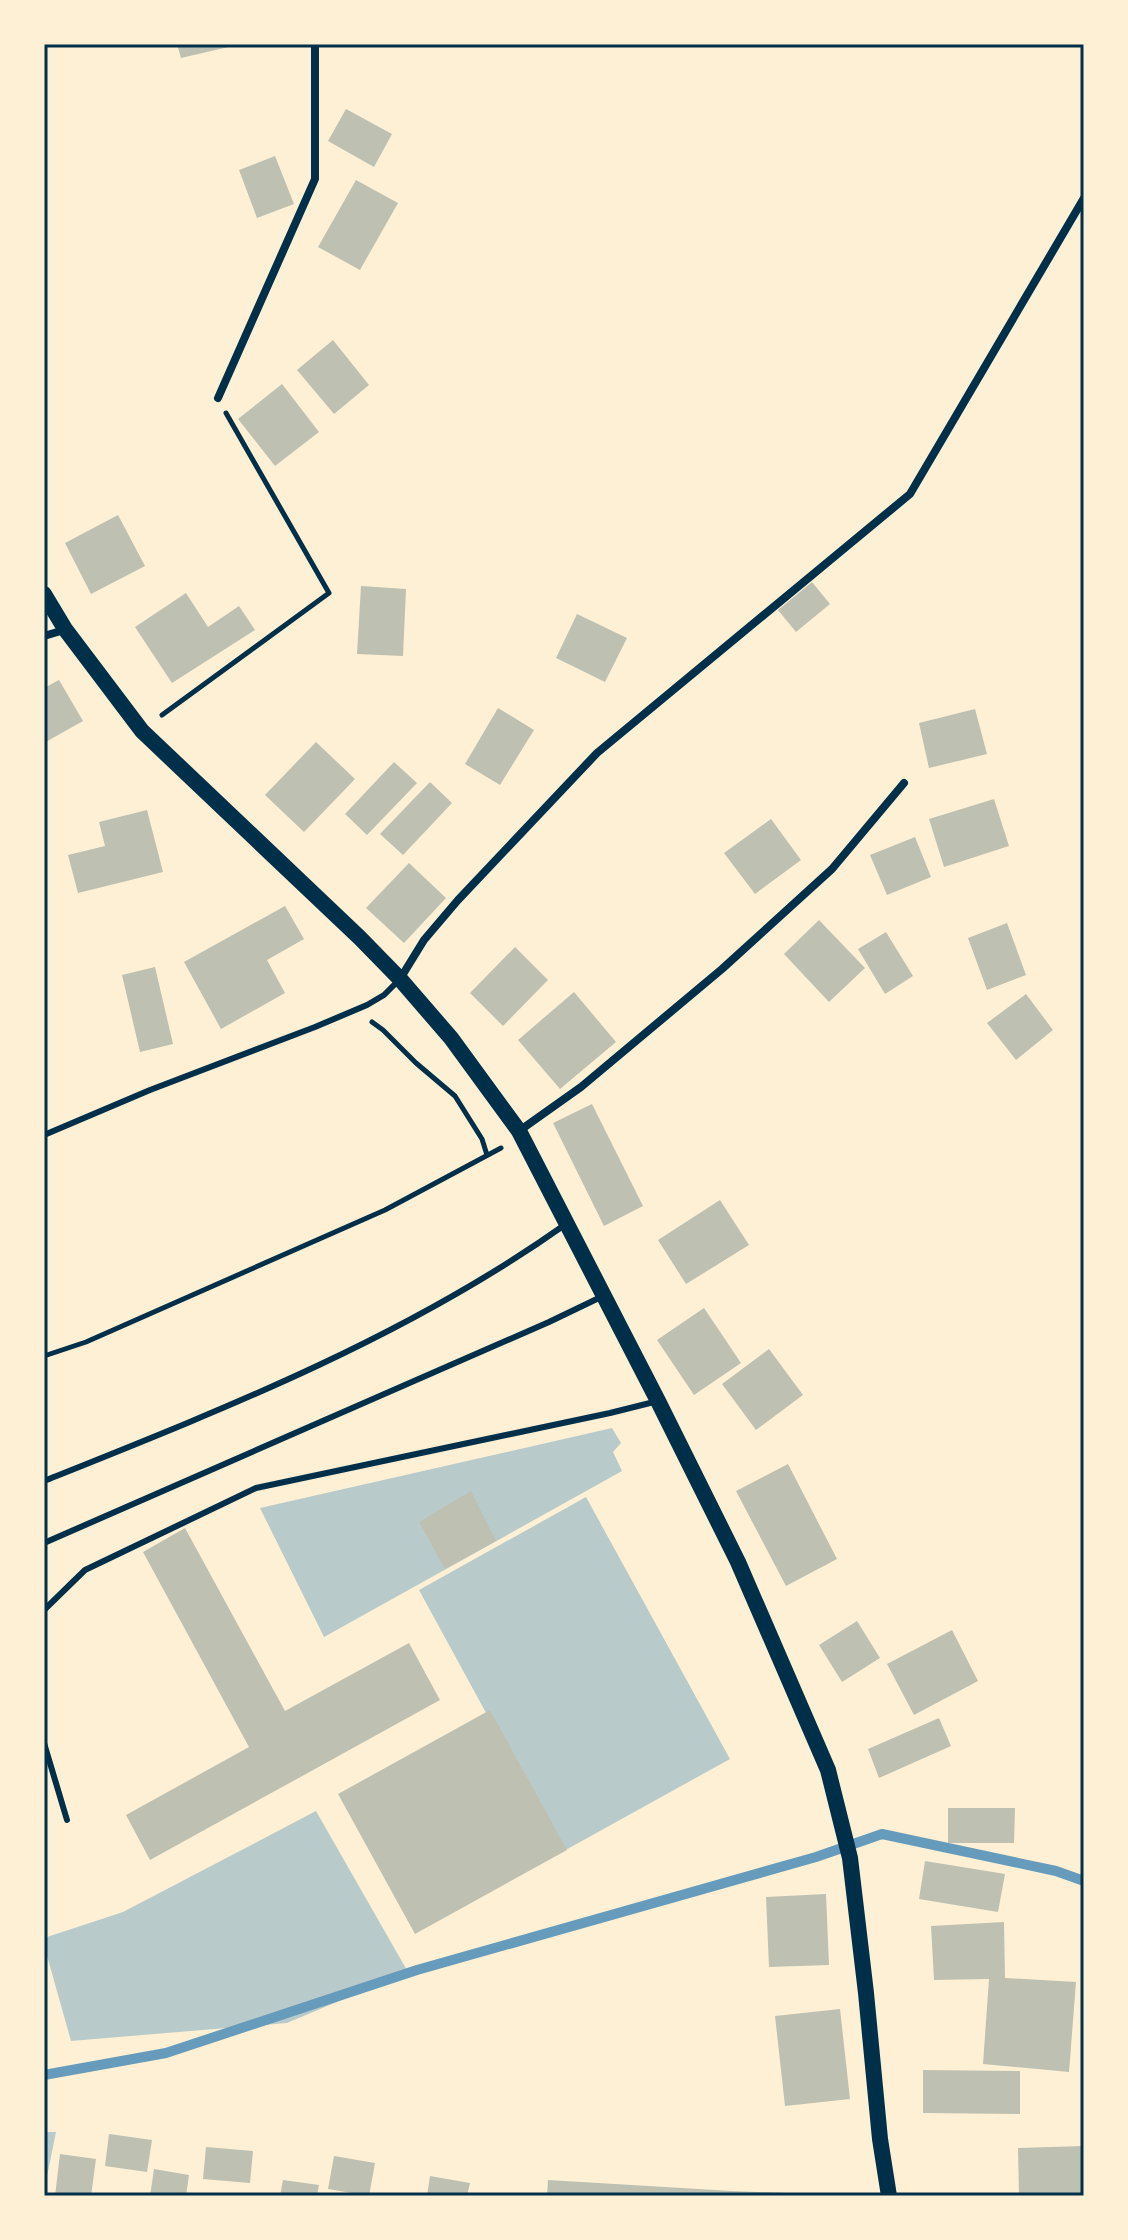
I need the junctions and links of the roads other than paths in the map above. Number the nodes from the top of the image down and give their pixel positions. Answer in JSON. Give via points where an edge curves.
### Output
{"nodes":[{"id":1,"x":315,"y":44,"type":"edge"},
{"id":2,"x":1084,"y":198,"type":"edge"},
{"id":3,"x":218,"y":398,"type":"road end"},
{"id":4,"x":44,"y":594,"type":"edge"},
{"id":5,"x":65,"y":629,"type":"junction"},
{"id":6,"x":44,"y":636,"type":"edge"},
{"id":7,"x":904,"y":783,"type":"dead end"},
{"id":8,"x":400,"y":979,"type":"junction"},
{"id":9,"x":519,"y":1131,"type":"junction"},
{"id":10,"x":44,"y":1135,"type":"edge"},
{"id":11,"x":566,"y":1224,"type":"junction"},
{"id":12,"x":603,"y":1296,"type":"junction"},
{"id":13,"x":658,"y":1401,"type":"junction"},
{"id":14,"x":44,"y":1481,"type":"edge"},
{"id":15,"x":44,"y":1543,"type":"edge"},
{"id":16,"x":44,"y":1610,"type":"edge"},
{"id":17,"x":44,"y":1743,"type":"edge"},
{"id":18,"x":67,"y":1820,"type":"dead end"},
{"id":19,"x":889,"y":2196,"type":"edge"}],
"edges":[{"from":1,"to":3,"type":"street","via":[[315,179]]},
{"from":2,"to":8,"type":"street","via":[[910,494],[597,753],[458,900]]},
{"from":4,"to":5,"type":"main road"},
{"from":5,"to":6,"type":"street"},
{"from":5,"to":8,"type":"main road","via":[[142,731]]},
{"from":7,"to":9,"type":"street","via":[[832,869],[722,969],[581,1087]]},
{"from":8,"to":9,"type":"main road"},
{"from":8,"to":10,"type":"lane","via":[[354,1011]]},
{"from":9,"to":11,"type":"main road"},
{"from":11,"to":12,"type":"main road"},
{"from":11,"to":14,"type":"lane","via":[[454,1295],[327,1362]]},
{"from":12,"to":13,"type":"main road"},
{"from":12,"to":15,"type":"lane"},
{"from":13,"to":16,"type":"lane","via":[[256,1488],[85,1570]]},
{"from":13,"to":19,"type":"main road","via":[[738,1562],[828,1770],[850,1858]]},
{"from":17,"to":18,"type":"lane"}]}
